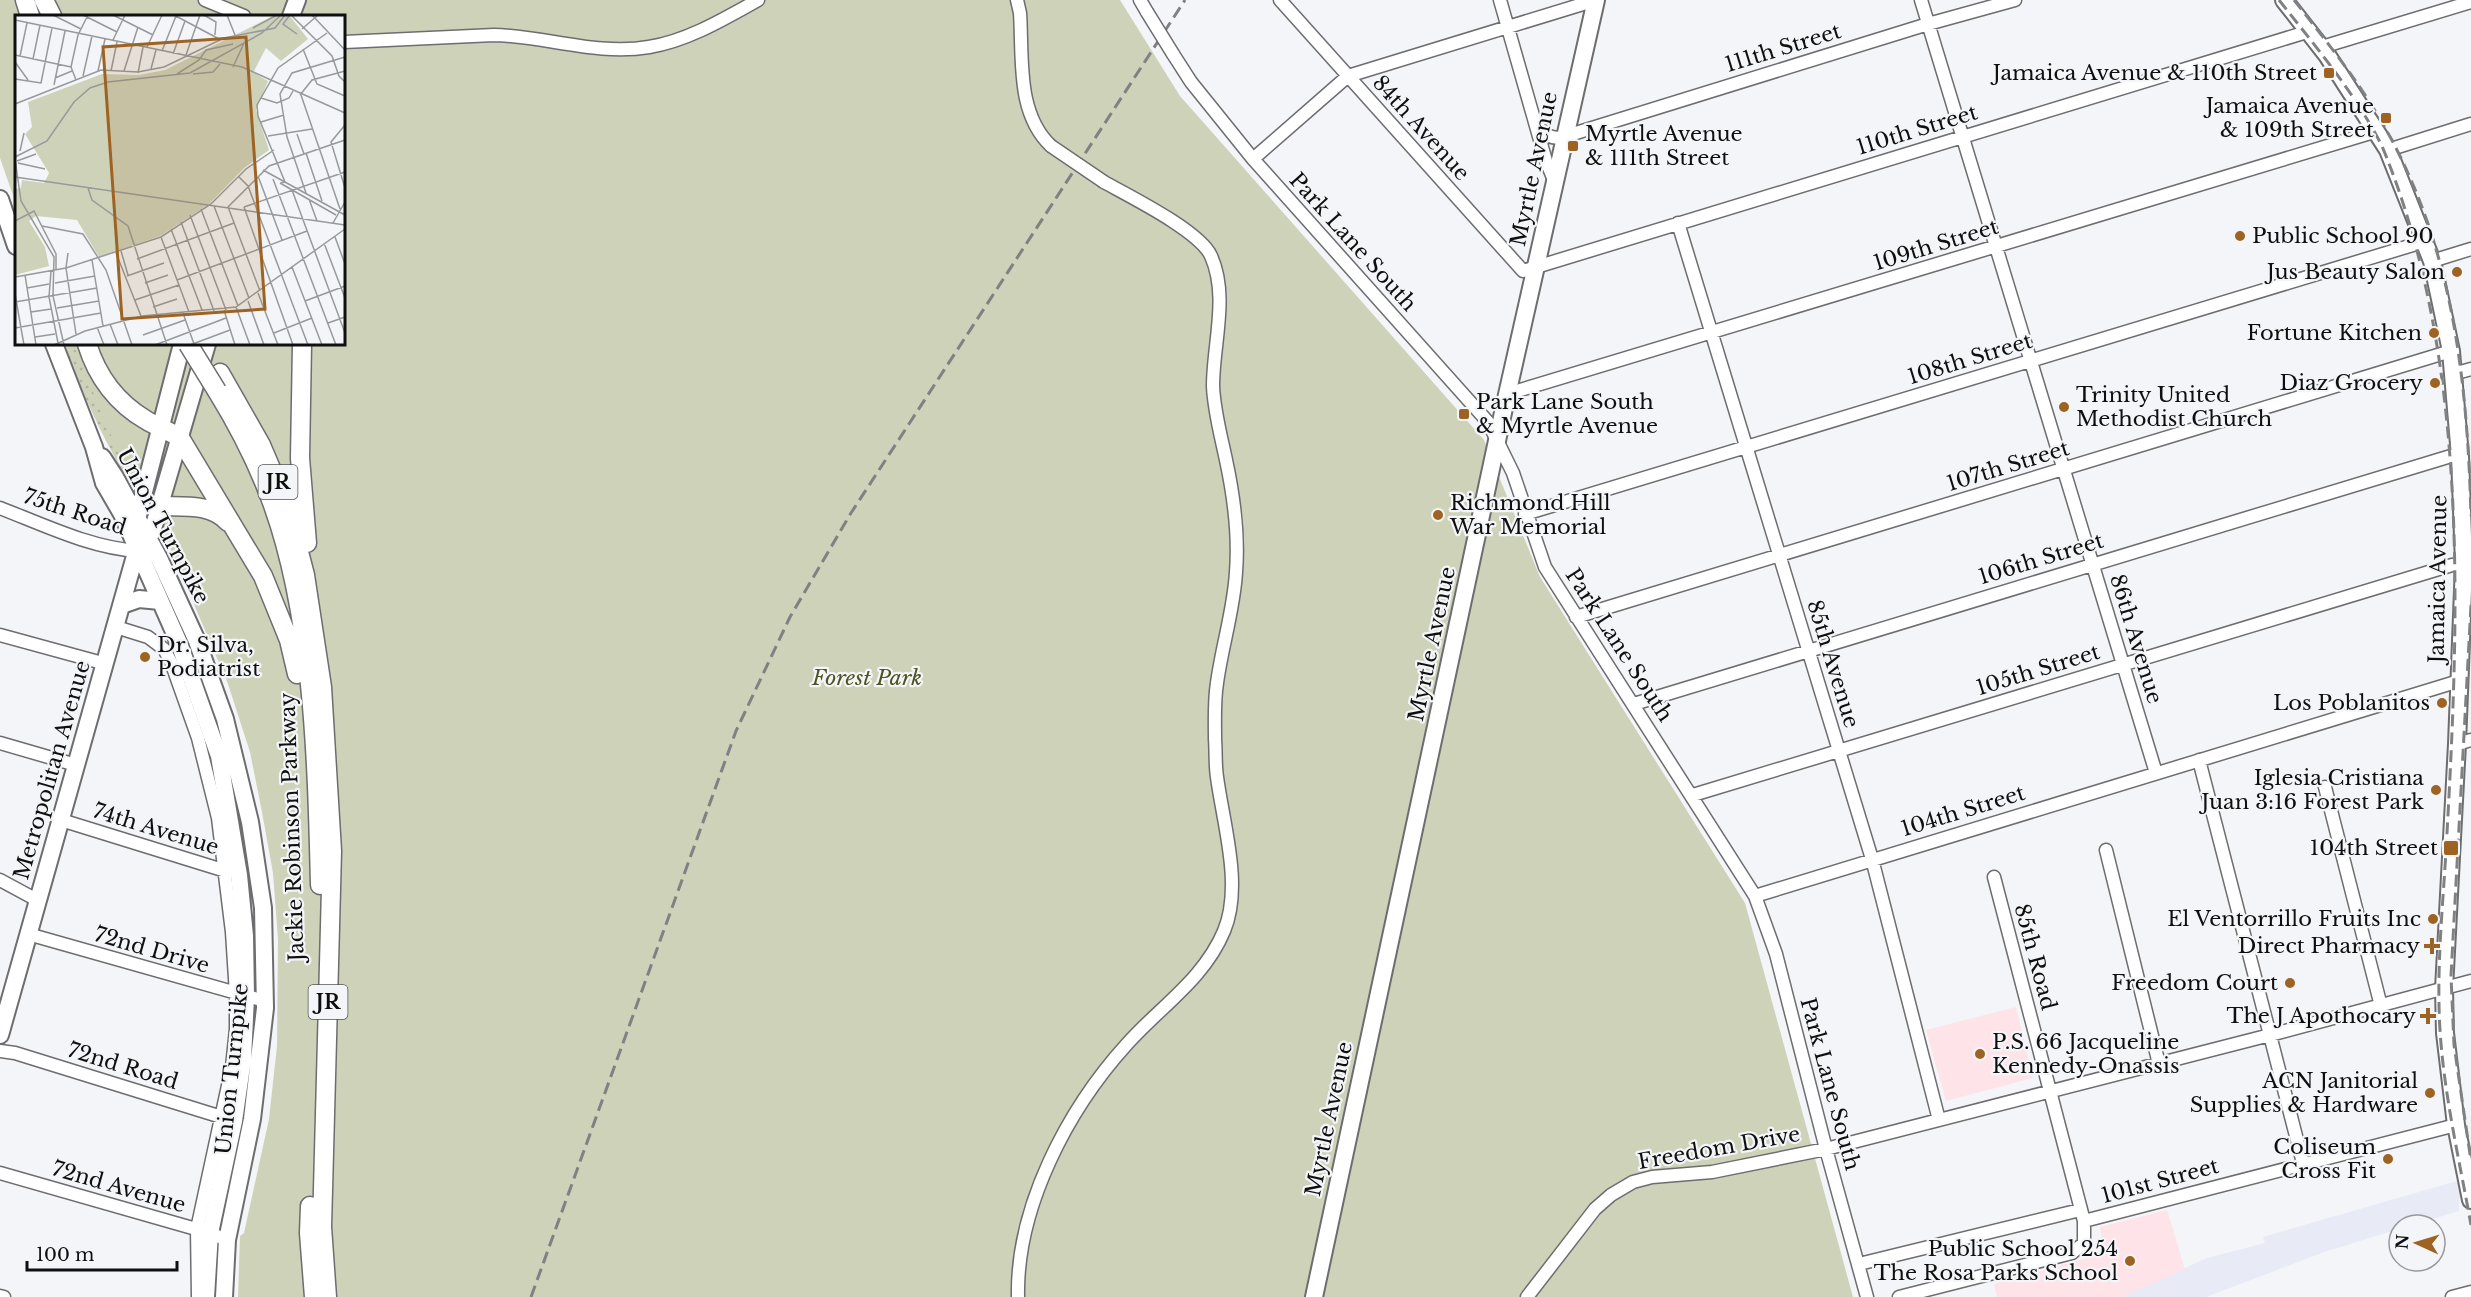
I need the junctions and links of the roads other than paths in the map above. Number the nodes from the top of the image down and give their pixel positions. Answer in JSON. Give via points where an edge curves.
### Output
{"nodes":[{"id":1,"x":25,"y":0,"type":"edge"},
{"id":2,"x":39,"y":0,"type":"edge"},
{"id":3,"x":44,"y":0,"type":"edge"},
{"id":4,"x":205,"y":0,"type":"edge"},
{"id":5,"x":297,"y":0,"type":"edge"},
{"id":6,"x":758,"y":0,"type":"edge"},
{"id":7,"x":1017,"y":0,"type":"edge"},
{"id":8,"x":1140,"y":0,"type":"edge"},
{"id":9,"x":1280,"y":0,"type":"edge"},
{"id":10,"x":1500,"y":0,"type":"edge"},
{"id":11,"x":1596,"y":0,"type":"edge"},
{"id":12,"x":1921,"y":0,"type":"edge"},
{"id":13,"x":2014,"y":0,"type":"edge"},
{"id":14,"x":2284,"y":0,"type":"edge"},
{"id":15,"x":2471,"y":2,"type":"edge"},
{"id":16,"x":30,"y":15,"type":"edge"},
{"id":17,"x":44,"y":15,"type":"edge"},
{"id":18,"x":52,"y":15,"type":"edge"},
{"id":19,"x":242,"y":15,"type":"edge"},
{"id":20,"x":291,"y":15,"type":"edge"},
{"id":21,"x":1928,"y":24,"type":"junction"},
{"id":22,"x":1508,"y":26,"type":"junction"},
{"id":23,"x":2310,"y":31,"type":"junction"},
{"id":24,"x":345,"y":42,"type":"edge"},
{"id":25,"x":2322,"y":47,"type":"junction"},
{"id":26,"x":1348,"y":76,"type":"junction"},
{"id":27,"x":1535,"y":123,"type":"junction"},
{"id":28,"x":2471,"y":124,"type":"edge"},
{"id":29,"x":2377,"y":132,"type":"junction"},
{"id":30,"x":1963,"y":136,"type":"junction"},
{"id":31,"x":1563,"y":137,"type":"junction"},
{"id":32,"x":2388,"y":150,"type":"junction"},
{"id":33,"x":1253,"y":159,"type":"junction"},
{"id":34,"x":1554,"y":180,"type":"junction"},
{"id":35,"x":0,"y":199,"type":"edge"},
{"id":36,"x":1678,"y":223,"type":"junction"},
{"id":37,"x":5,"y":230,"type":"edge"},
{"id":38,"x":2426,"y":241,"type":"junction"},
{"id":39,"x":15,"y":245,"type":"edge"},
{"id":40,"x":1997,"y":247,"type":"junction"},
{"id":41,"x":2471,"y":249,"type":"edge"},
{"id":42,"x":2432,"y":261,"type":"junction"},
{"id":43,"x":1536,"y":266,"type":"junction"},
{"id":44,"x":1712,"y":334,"type":"junction"},
{"id":45,"x":54,"y":345,"type":"edge"},
{"id":46,"x":87,"y":345,"type":"edge"},
{"id":47,"x":182,"y":345,"type":"edge"},
{"id":48,"x":189,"y":345,"type":"edge"},
{"id":49,"x":205,"y":345,"type":"edge"},
{"id":50,"x":205,"y":345,"type":"edge"},
{"id":51,"x":302,"y":345,"type":"edge"},
{"id":52,"x":2451,"y":351,"type":"junction"},
{"id":53,"x":2031,"y":361,"type":"junction"},
{"id":54,"x":2471,"y":369,"type":"edge"},
{"id":55,"x":2453,"y":374,"type":"junction"},
{"id":56,"x":219,"y":382,"type":"junction"},
{"id":57,"x":1507,"y":394,"type":"junction"},
{"id":58,"x":162,"y":426,"type":"junction"},
{"id":59,"x":180,"y":438,"type":"junction"},
{"id":60,"x":1498,"y":441,"type":"junction"},
{"id":61,"x":94,"y":447,"type":"junction"},
{"id":62,"x":1747,"y":447,"type":"junction"},
{"id":63,"x":2460,"y":456,"type":"junction"},
{"id":64,"x":2064,"y":470,"type":"junction"},
{"id":65,"x":162,"y":497,"type":"junction"},
{"id":66,"x":0,"y":508,"type":"edge"},
{"id":67,"x":1525,"y":514,"type":"junction"},
{"id":68,"x":136,"y":518,"type":"junction"},
{"id":69,"x":235,"y":529,"type":"junction"},
{"id":70,"x":143,"y":545,"type":"junction"},
{"id":71,"x":1780,"y":556,"type":"junction"},
{"id":72,"x":2093,"y":564,"type":"junction"},
{"id":73,"x":2464,"y":564,"type":"junction"},
{"id":74,"x":309,"y":601,"type":"junction"},
{"id":75,"x":160,"y":602,"type":"junction"},
{"id":76,"x":122,"y":605,"type":"junction"},
{"id":77,"x":1576,"y":618,"type":"junction"},
{"id":78,"x":116,"y":627,"type":"junction"},
{"id":79,"x":0,"y":635,"type":"edge"},
{"id":80,"x":1808,"y":650,"type":"junction"},
{"id":81,"x":106,"y":664,"type":"junction"},
{"id":82,"x":2123,"y":665,"type":"junction"},
{"id":83,"x":2459,"y":681,"type":"junction"},
{"id":84,"x":1634,"y":705,"type":"junction"},
{"id":85,"x":2464,"y":742,"type":"edge"},
{"id":86,"x":0,"y":743,"type":"edge"},
{"id":87,"x":1839,"y":750,"type":"junction"},
{"id":88,"x":2199,"y":760,"type":"junction"},
{"id":89,"x":76,"y":765,"type":"junction"},
{"id":90,"x":2156,"y":773,"type":"junction"},
{"id":91,"x":2325,"y":787,"type":"dead end"},
{"id":92,"x":1692,"y":795,"type":"junction"},
{"id":93,"x":61,"y":820,"type":"junction"},
{"id":94,"x":319,"y":834,"type":"junction"},
{"id":95,"x":2106,"y":850,"type":"dead end"},
{"id":96,"x":1872,"y":859,"type":"junction"},
{"id":97,"x":232,"y":872,"type":"junction"},
{"id":98,"x":1994,"y":877,"type":"dead end"},
{"id":99,"x":0,"y":879,"type":"edge"},
{"id":100,"x":1755,"y":896,"type":"junction"},
{"id":101,"x":37,"y":900,"type":"junction"},
{"id":102,"x":28,"y":934,"type":"junction"},
{"id":103,"x":2471,"y":981,"type":"edge"},
{"id":104,"x":2444,"y":989,"type":"junction"},
{"id":105,"x":241,"y":996,"type":"junction"},
{"id":106,"x":265,"y":1001,"type":"junction"},
{"id":107,"x":2380,"y":1006,"type":"junction"},
{"id":108,"x":0,"y":1035,"type":"edge"},
{"id":109,"x":2270,"y":1035,"type":"junction"},
{"id":110,"x":0,"y":1051,"type":"edge"},
{"id":111,"x":2159,"y":1064,"type":"junction"},
{"id":112,"x":2050,"y":1092,"type":"junction"},
{"id":113,"x":228,"y":1119,"type":"junction"},
{"id":114,"x":1939,"y":1120,"type":"junction"},
{"id":115,"x":2456,"y":1125,"type":"junction"},
{"id":116,"x":1826,"y":1149,"type":"junction"},
{"id":117,"x":2303,"y":1163,"type":"junction"},
{"id":118,"x":0,"y":1173,"type":"edge"},
{"id":119,"x":2471,"y":1200,"type":"edge"},
{"id":120,"x":2082,"y":1215,"type":"junction"},
{"id":121,"x":204,"y":1231,"type":"junction"},
{"id":122,"x":227,"y":1240,"type":"junction"},
{"id":123,"x":1859,"y":1264,"type":"junction"},
{"id":124,"x":2471,"y":1292,"type":"edge"},
{"id":125,"x":198,"y":1297,"type":"edge"},
{"id":126,"x":206,"y":1297,"type":"edge"},
{"id":127,"x":224,"y":1297,"type":"edge"},
{"id":128,"x":314,"y":1297,"type":"edge"},
{"id":129,"x":327,"y":1297,"type":"edge"},
{"id":130,"x":1018,"y":1297,"type":"edge"},
{"id":131,"x":1314,"y":1297,"type":"edge"},
{"id":132,"x":1527,"y":1297,"type":"edge"},
{"id":133,"x":1867,"y":1297,"type":"edge"},
{"id":134,"x":1899,"y":1297,"type":"edge"},
{"id":135,"x":2452,"y":1297,"type":"edge"}],
"edges":[{"from":1,"to":16,"type":"highway"},
{"from":2,"to":17,"type":"highway"},
{"from":3,"to":18,"type":"highway"},
{"from":4,"to":19,"type":"street"},
{"from":5,"to":20,"type":"main road"},
{"from":6,"to":24,"type":"street","via":[[679,39],[648,47],[601,47],[514,36]]},
{"from":7,"to":130,"type":"street","bridge":true,"via":[[1026,102],[1041,137],[1104,182],[1186,230],[1211,254],[1219,286],[1213,396],[1236,511],[1236,572],[1216,684],[1216,774],[1229,850],[1232,898],[1226,929],[1208,962],[1128,1043],[1079,1104],[1033,1202],[1017,1283]]},
{"from":8,"to":33,"type":"street","name":"Park Lane South","bridge":true,"via":[[1191,82]]},
{"from":9,"to":26,"type":"street","name":"84th Avenue"},
{"from":10,"to":22,"type":"street"},
{"from":11,"to":22,"type":"street"},
{"from":11,"to":31,"type":"main road","name":"Myrtle Avenue"},
{"from":12,"to":21,"type":"street","name":"86th Avenue"},
{"from":13,"to":21,"type":"street","name":"111th Street"},
{"from":14,"to":23,"type":"main road","name":"Jamaica Avenue"},
{"from":15,"to":25,"type":"street"},
{"from":21,"to":30,"type":"street","name":"86th Avenue"},
{"from":21,"to":31,"type":"street","name":"111th Street"},
{"from":22,"to":26,"type":"street"},
{"from":22,"to":27,"type":"street"},
{"from":23,"to":25,"type":"main road","name":"Jamaica Avenue"},
{"from":23,"to":30,"type":"street","name":"110th Street"},
{"from":25,"to":29,"type":"main road","name":"Jamaica Avenue"},
{"from":26,"to":33,"type":"street"},
{"from":26,"to":43,"type":"street","name":"84th Avenue","via":[[1523,271]]},
{"from":27,"to":31,"type":"street","via":[[1547,136]]},
{"from":27,"to":34,"type":"street"},
{"from":28,"to":32,"type":"street"},
{"from":29,"to":32,"type":"main road","name":"Jamaica Avenue"},
{"from":29,"to":40,"type":"street","name":"109th Street"},
{"from":30,"to":36,"type":"street","name":"110th Street"},
{"from":30,"to":40,"type":"street","name":"86th Avenue"},
{"from":31,"to":34,"type":"main road","name":"Myrtle Avenue"},
{"from":32,"to":38,"type":"main road","name":"Jamaica Avenue"},
{"from":33,"to":60,"type":"street","name":"Park Lane South","via":[[1488,422]]},
{"from":34,"to":43,"type":"main road","name":"Myrtle Avenue"},
{"from":35,"to":37,"type":"main road"},
{"from":36,"to":43,"type":"street","name":"110th Street"},
{"from":36,"to":44,"type":"street","name":"85th Avenue"},
{"from":37,"to":39,"type":"main road"},
{"from":38,"to":42,"type":"main road","name":"Jamaica Avenue"},
{"from":38,"to":53,"type":"street","name":"108th Street"},
{"from":40,"to":44,"type":"street","name":"109th Street"},
{"from":40,"to":53,"type":"street","name":"86th Avenue"},
{"from":41,"to":42,"type":"street"},
{"from":42,"to":52,"type":"main road","name":"Jamaica Avenue"},
{"from":43,"to":57,"type":"main road","name":"Myrtle Avenue"},
{"from":44,"to":57,"type":"street","name":"109th Street"},
{"from":44,"to":62,"type":"street","name":"85th Avenue"},
{"from":45,"to":61,"type":"main road","name":"Union Turnpike"},
{"from":46,"to":58,"type":"highway","via":[[99,375],[114,394],[146,420]]},
{"from":47,"to":58,"type":"main road","name":"Metropolitan Avenue"},
{"from":48,"to":56,"type":"highway","name":"Jackie Robinson Parkway","number":"JR","bridge":true},
{"from":49,"to":56,"type":"highway","name":"Jackie Robinson Parkway","number":"JR"},
{"from":50,"to":59,"type":"main road","name":"Metropolitan Avenue"},
{"from":51,"to":74,"type":"highway","via":[[300,458],[312,576]]},
{"from":52,"to":55,"type":"main road","name":"Jamaica Avenue"},
{"from":52,"to":64,"type":"street","name":"107th Street"},
{"from":53,"to":62,"type":"street","name":"108th Street"},
{"from":53,"to":64,"type":"street","name":"86th Avenue"},
{"from":54,"to":55,"type":"street"},
{"from":55,"to":63,"type":"main road","name":"Jamaica Avenue"},
{"from":56,"to":74,"type":"highway","name":"Jackie Robinson Parkway","number":"JR","via":[[248,417],[280,485],[297,537]]},
{"from":56,"to":94,"type":"highway","name":"Jackie Robinson Parkway","number":"JR","via":[[260,472],[289,560],[311,705]]},
{"from":57,"to":60,"type":"main road","name":"Myrtle Avenue"},
{"from":58,"to":59,"type":"highway"},
{"from":58,"to":65,"type":"main road"},
{"from":58,"to":68,"type":"main road","name":"Metropolitan Avenue"},
{"from":59,"to":65,"type":"main road","name":"Metropolitan Avenue"},
{"from":59,"to":69,"type":"highway"},
{"from":60,"to":67,"type":"street","name":"Park Lane South"},
{"from":60,"to":131,"type":"main road","name":"Myrtle Avenue"},
{"from":61,"to":68,"type":"main road","name":"Union Turnpike"},
{"from":61,"to":70,"type":"main road","name":"Union Turnpike","via":[[104,483]]},
{"from":62,"to":67,"type":"street","name":"108th Street"},
{"from":62,"to":71,"type":"street","name":"85th Avenue"},
{"from":63,"to":72,"type":"street","name":"106th Street"},
{"from":63,"to":73,"type":"main road","name":"Jamaica Avenue"},
{"from":64,"to":71,"type":"street","name":"107th Street"},
{"from":64,"to":72,"type":"street","name":"86th Avenue"},
{"from":65,"to":69,"type":"highway","via":[[219,514]]},
{"from":65,"to":70,"type":"main road","name":"Metropolitan Avenue","via":[[152,532]]},
{"from":66,"to":70,"type":"street","name":"75th Road","via":[[119,550]]},
{"from":67,"to":77,"type":"street","name":"Park Lane South","via":[[1545,567]]},
{"from":68,"to":70,"type":"main road","name":"Metropolitan Avenue"},
{"from":69,"to":94,"type":"highway","via":[[263,576],[291,647],[304,711]]},
{"from":70,"to":75,"type":"main road","name":"Union Turnpike"},
{"from":70,"to":76,"type":"main road","name":"Metropolitan Avenue"},
{"from":70,"to":106,"type":"main road","name":"Union Turnpike","via":[[196,641],[225,719],[250,822],[263,908]]},
{"from":71,"to":77,"type":"street","name":"107th Street"},
{"from":71,"to":80,"type":"street","name":"85th Avenue"},
{"from":72,"to":80,"type":"street","name":"106th Street"},
{"from":72,"to":82,"type":"street","name":"86th Avenue"},
{"from":73,"to":82,"type":"street","name":"105th Street","via":[[2452,564]]},
{"from":73,"to":83,"type":"main road","name":"Jamaica Avenue"},
{"from":74,"to":129,"type":"highway","name":"Jackie Robinson Parkway","number":"JR","via":[[325,713],[332,851],[322,1227]]},
{"from":75,"to":76,"type":"main road","via":[[142,599]]},
{"from":75,"to":97,"type":"main road","name":"Union Turnpike","via":[[179,643],[219,756]]},
{"from":76,"to":78,"type":"main road","name":"Metropolitan Avenue"},
{"from":77,"to":84,"type":"street","name":"Park Lane South"},
{"from":78,"to":81,"type":"main road","name":"Metropolitan Avenue"},
{"from":78,"to":97,"type":"street","name":"Union Turnpike","via":[[148,637],[164,649],[171,662],[198,738]]},
{"from":79,"to":81,"type":"street"},
{"from":80,"to":84,"type":"street","name":"106th Street"},
{"from":80,"to":87,"type":"street","name":"85th Avenue"},
{"from":81,"to":89,"type":"main road","name":"Metropolitan Avenue"},
{"from":82,"to":87,"type":"street","name":"105th Street"},
{"from":82,"to":90,"type":"street","name":"86th Avenue"},
{"from":83,"to":85,"type":"main road","name":"Jamaica Avenue"},
{"from":83,"to":88,"type":"street","name":"104th Street"},
{"from":84,"to":92,"type":"street","name":"Park Lane South"},
{"from":85,"to":104,"type":"main road","name":"Jamaica Avenue"},
{"from":86,"to":89,"type":"street"},
{"from":87,"to":92,"type":"street","name":"105th Street"},
{"from":87,"to":96,"type":"street","name":"85th Avenue"},
{"from":88,"to":90,"type":"street","name":"104th Street"},
{"from":88,"to":109,"type":"street"},
{"from":89,"to":93,"type":"main road","name":"Metropolitan Avenue"},
{"from":90,"to":96,"type":"street","name":"104th Street"},
{"from":91,"to":107,"type":"street"},
{"from":92,"to":100,"type":"street","name":"Park Lane South"},
{"from":93,"to":97,"type":"street","name":"74th Avenue"},
{"from":93,"to":101,"type":"main road","name":"Metropolitan Avenue"},
{"from":94,"to":128,"type":"highway","name":"Jackie Robinson Parkway","number":"JR","via":[[321,952],[309,1233]]},
{"from":95,"to":111,"type":"street"},
{"from":96,"to":100,"type":"street","name":"104th Street"},
{"from":96,"to":114,"type":"street","name":"85th Avenue"},
{"from":97,"to":105,"type":"main road","name":"Union Turnpike","via":[[245,936]]},
{"from":98,"to":112,"type":"street","name":"85th Road"},
{"from":99,"to":101,"type":"street"},
{"from":100,"to":116,"type":"street","name":"Park Lane South","via":[[1776,954]]},
{"from":101,"to":102,"type":"main road","name":"Metropolitan Avenue"},
{"from":102,"to":105,"type":"street","name":"72nd Drive"},
{"from":102,"to":108,"type":"main road","name":"Metropolitan Avenue"},
{"from":103,"to":104,"type":"street","name":"Freedom Drive"},
{"from":104,"to":107,"type":"street","name":"Freedom Drive"},
{"from":104,"to":115,"type":"main road","name":"Jamaica Avenue","via":[[2445,1046]]},
{"from":105,"to":106,"type":"street","name":"72nd Drive"},
{"from":105,"to":113,"type":"main road","name":"Union Turnpike","via":[[243,1059]]},
{"from":106,"to":122,"type":"main road","name":"Union Turnpike","via":[[252,1119]]},
{"from":107,"to":109,"type":"street","name":"Freedom Drive"},
{"from":109,"to":111,"type":"street","name":"Freedom Drive"},
{"from":109,"to":117,"type":"street"},
{"from":110,"to":113,"type":"street","name":"72nd Road"},
{"from":111,"to":112,"type":"street","name":"Freedom Drive"},
{"from":112,"to":114,"type":"street","name":"Freedom Drive"},
{"from":112,"to":120,"type":"street","name":"85th Road"},
{"from":113,"to":121,"type":"main road","name":"Union Turnpike"},
{"from":114,"to":116,"type":"street","name":"Freedom Drive"},
{"from":115,"to":117,"type":"street","name":"101st Street"},
{"from":115,"to":119,"type":"main road","name":"Jamaica Avenue"},
{"from":116,"to":123,"type":"street","name":"Park Lane South"},
{"from":116,"to":132,"type":"street","name":"Freedom Drive","via":[[1712,1172],[1633,1182],[1595,1209]]},
{"from":117,"to":120,"type":"street","name":"101st Street"},
{"from":118,"to":121,"type":"street","name":"72nd Avenue"},
{"from":120,"to":123,"type":"street","name":"101st Street"},
{"from":120,"to":134,"type":"street","name":"101st Street","via":[[2084,1243],[2072,1253]]},
{"from":121,"to":122,"type":"street","name":"72nd Avenue"},
{"from":121,"to":125,"type":"street","name":"Union Turnpike"},
{"from":121,"to":126,"type":"main road","name":"Union Turnpike"},
{"from":122,"to":127,"type":"main road","name":"Union Turnpike"},
{"from":123,"to":133,"type":"street","name":"Park Lane South"},
{"from":124,"to":135,"type":"street"}]}
